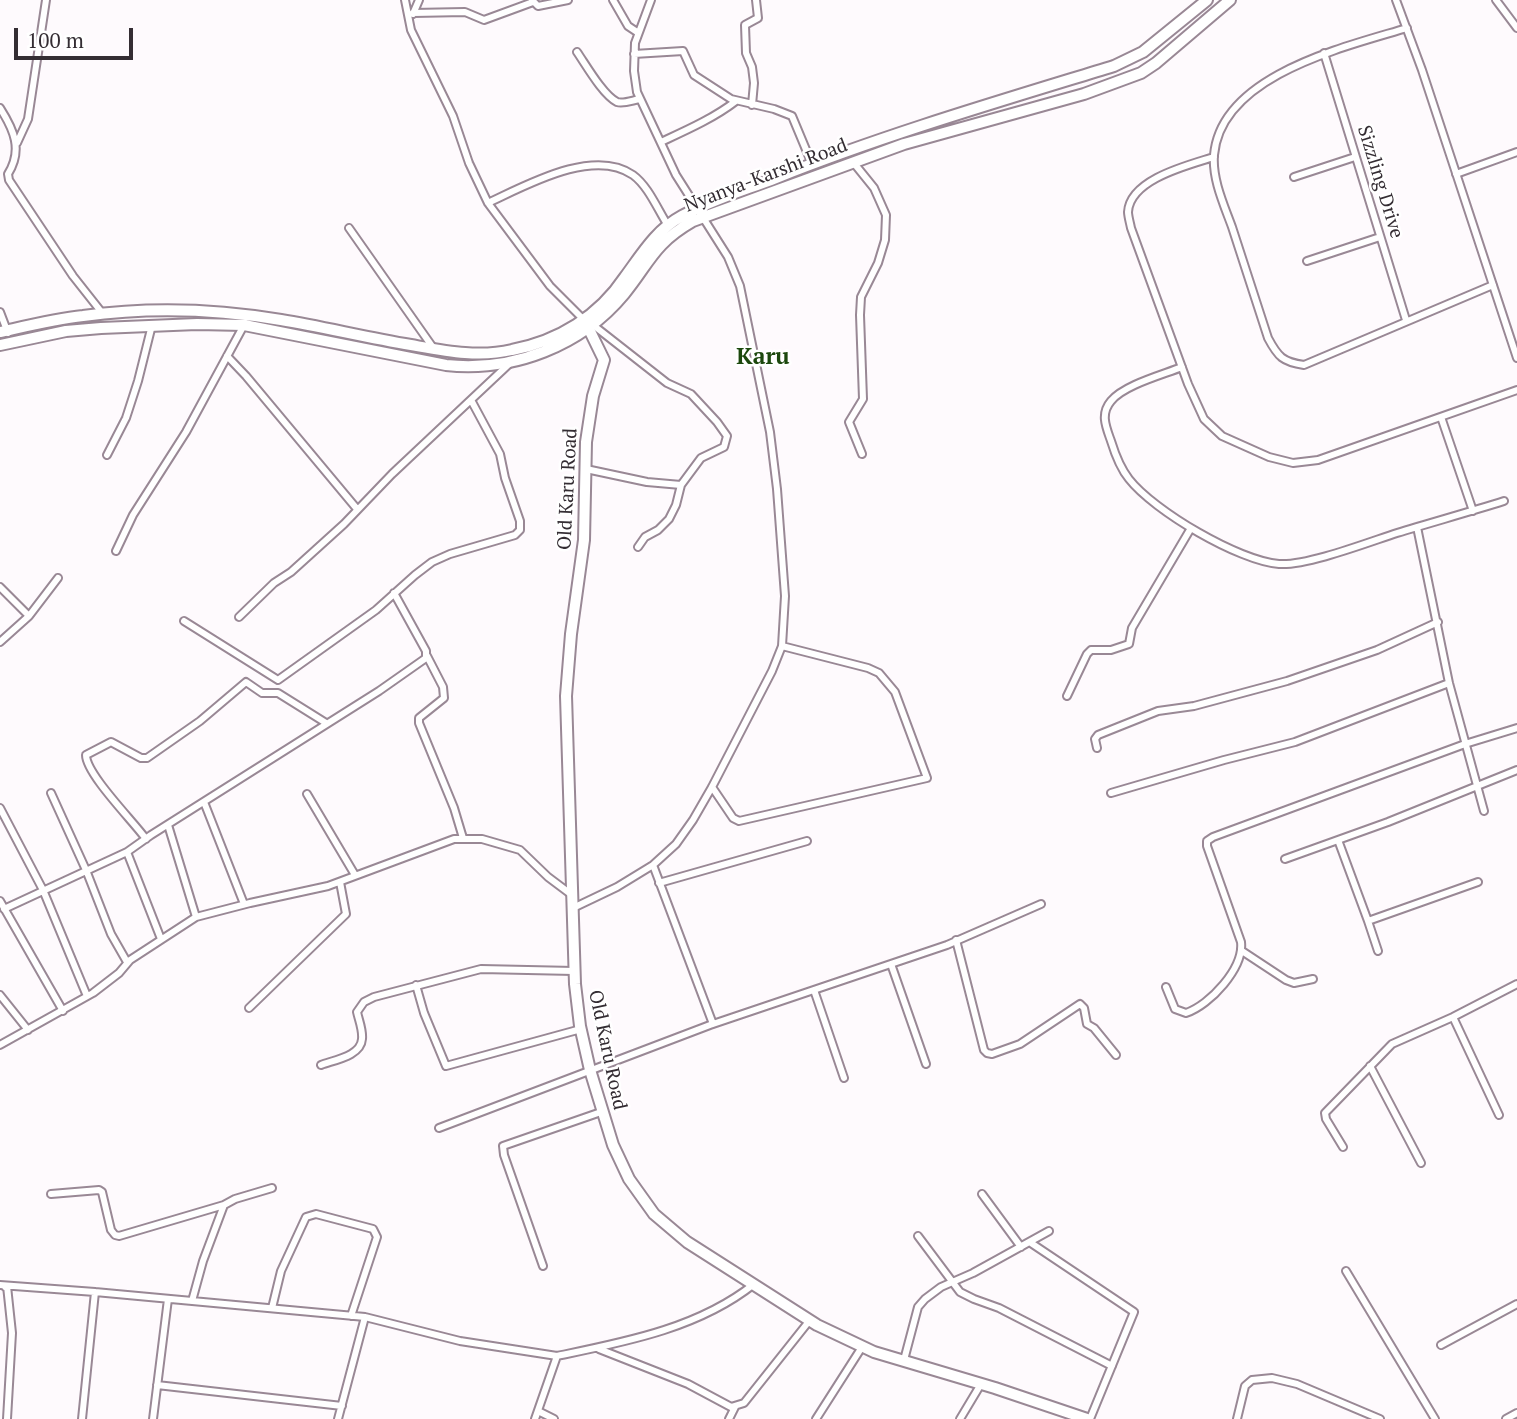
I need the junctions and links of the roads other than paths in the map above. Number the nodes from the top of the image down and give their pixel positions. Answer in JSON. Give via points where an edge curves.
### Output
{"nodes":[{"id":1,"x":46,"y":0,"type":"edge"},
{"id":2,"x":405,"y":0,"type":"edge"},
{"id":3,"x":419,"y":0,"type":"edge"},
{"id":4,"x":568,"y":0,"type":"edge"},
{"id":5,"x":613,"y":0,"type":"edge"},
{"id":6,"x":652,"y":0,"type":"edge"},
{"id":7,"x":756,"y":0,"type":"edge"},
{"id":8,"x":1207,"y":0,"type":"edge"},
{"id":9,"x":1230,"y":0,"type":"edge"},
{"id":10,"x":1396,"y":0,"type":"edge"},
{"id":11,"x":1496,"y":0,"type":"edge"},
{"id":12,"x":533,"y":1,"type":"edge"},
{"id":13,"x":413,"y":13,"type":"junction"},
{"id":14,"x":409,"y":22,"type":"junction"},
{"id":15,"x":1407,"y":28,"type":"junction"},
{"id":16,"x":1517,"y":28,"type":"edge"},
{"id":17,"x":637,"y":32,"type":"junction"},
{"id":18,"x":577,"y":52,"type":"dead end"},
{"id":19,"x":1324,"y":53,"type":"junction"},
{"id":20,"x":634,"y":54,"type":"junction"},
{"id":21,"x":640,"y":99,"type":"junction"},
{"id":22,"x":736,"y":101,"type":"junction"},
{"id":23,"x":752,"y":105,"type":"junction"},
{"id":24,"x":0,"y":108,"type":"edge"},
{"id":25,"x":661,"y":142,"type":"junction"},
{"id":26,"x":17,"y":143,"type":"junction"},
{"id":27,"x":1517,"y":152,"type":"edge"},
{"id":28,"x":1214,"y":156,"type":"junction"},
{"id":29,"x":1355,"y":157,"type":"junction"},
{"id":30,"x":853,"y":162,"type":"junction"},
{"id":31,"x":812,"y":164,"type":"junction"},
{"id":32,"x":1457,"y":174,"type":"junction"},
{"id":33,"x":1294,"y":177,"type":"dead end"},
{"id":34,"x":488,"y":203,"type":"junction"},
{"id":35,"x":699,"y":213,"type":"junction"},
{"id":36,"x":667,"y":224,"type":"junction"},
{"id":37,"x":349,"y":228,"type":"dead end"},
{"id":38,"x":1380,"y":237,"type":"junction"},
{"id":39,"x":1307,"y":261,"type":"dead end"},
{"id":40,"x":1493,"y":285,"type":"junction"},
{"id":41,"x":0,"y":312,"type":"edge"},
{"id":42,"x":103,"y":314,"type":"junction"},
{"id":43,"x":1406,"y":320,"type":"junction"},
{"id":44,"x":590,"y":324,"type":"junction"},
{"id":45,"x":152,"y":325,"type":"junction"},
{"id":46,"x":244,"y":325,"type":"junction"},
{"id":47,"x":4,"y":331,"type":"edge"},
{"id":48,"x":4,"y":344,"type":"edge"},
{"id":49,"x":434,"y":349,"type":"junction"},
{"id":50,"x":227,"y":356,"type":"junction"},
{"id":51,"x":1517,"y":358,"type":"edge"},
{"id":52,"x":510,"y":362,"type":"junction"},
{"id":53,"x":1182,"y":367,"type":"junction"},
{"id":54,"x":1517,"y":390,"type":"edge"},
{"id":55,"x":471,"y":400,"type":"junction"},
{"id":56,"x":1441,"y":417,"type":"junction"},
{"id":57,"x":862,"y":454,"type":"dead end"},
{"id":58,"x":107,"y":455,"type":"dead end"},
{"id":59,"x":586,"y":469,"type":"junction"},
{"id":60,"x":681,"y":485,"type":"junction"},
{"id":61,"x":1504,"y":501,"type":"dead end"},
{"id":62,"x":356,"y":509,"type":"junction"},
{"id":63,"x":1473,"y":511,"type":"junction"},
{"id":64,"x":1417,"y":527,"type":"junction"},
{"id":65,"x":1191,"y":528,"type":"junction"},
{"id":66,"x":638,"y":547,"type":"dead end"},
{"id":67,"x":116,"y":551,"type":"dead end"},
{"id":68,"x":58,"y":578,"type":"dead end"},
{"id":69,"x":0,"y":587,"type":"edge"},
{"id":70,"x":394,"y":593,"type":"junction"},
{"id":71,"x":29,"y":616,"type":"junction"},
{"id":72,"x":239,"y":617,"type":"dead end"},
{"id":73,"x":184,"y":621,"type":"dead end"},
{"id":74,"x":1438,"y":622,"type":"junction"},
{"id":75,"x":0,"y":642,"type":"edge"},
{"id":76,"x":782,"y":646,"type":"junction"},
{"id":77,"x":428,"y":656,"type":"junction"},
{"id":78,"x":1449,"y":683,"type":"junction"},
{"id":79,"x":1067,"y":696,"type":"dead end"},
{"id":80,"x":326,"y":723,"type":"junction"},
{"id":81,"x":1517,"y":728,"type":"edge"},
{"id":82,"x":1465,"y":744,"type":"junction"},
{"id":83,"x":1097,"y":748,"type":"dead end"},
{"id":84,"x":1517,"y":770,"type":"edge"},
{"id":85,"x":1477,"y":785,"type":"junction"},
{"id":86,"x":712,"y":787,"type":"junction"},
{"id":87,"x":51,"y":793,"type":"dead end"},
{"id":88,"x":1111,"y":793,"type":"dead end"},
{"id":89,"x":307,"y":794,"type":"dead end"},
{"id":90,"x":204,"y":802,"type":"junction"},
{"id":91,"x":0,"y":808,"type":"edge"},
{"id":92,"x":1484,"y":811,"type":"dead end"},
{"id":93,"x":168,"y":825,"type":"junction"},
{"id":94,"x":463,"y":838,"type":"junction"},
{"id":95,"x":146,"y":839,"type":"junction"},
{"id":96,"x":1338,"y":840,"type":"junction"},
{"id":97,"x":807,"y":841,"type":"dead end"},
{"id":98,"x":127,"y":852,"type":"junction"},
{"id":99,"x":1285,"y":859,"type":"dead end"},
{"id":100,"x":653,"y":865,"type":"junction"},
{"id":101,"x":86,"y":870,"type":"junction"},
{"id":102,"x":355,"y":875,"type":"junction"},
{"id":103,"x":340,"y":882,"type":"junction"},
{"id":104,"x":1478,"y":882,"type":"dead end"},
{"id":105,"x":659,"y":883,"type":"junction"},
{"id":106,"x":43,"y":890,"type":"junction"},
{"id":107,"x":0,"y":901,"type":"edge"},
{"id":108,"x":573,"y":902,"type":"junction"},
{"id":109,"x":244,"y":904,"type":"junction"},
{"id":110,"x":1041,"y":904,"type":"dead end"},
{"id":111,"x":4,"y":909,"type":"junction"},
{"id":112,"x":196,"y":918,"type":"junction"},
{"id":113,"x":1368,"y":921,"type":"junction"},
{"id":114,"x":161,"y":939,"type":"junction"},
{"id":115,"x":956,"y":940,"type":"junction"},
{"id":116,"x":1242,"y":951,"type":"junction"},
{"id":117,"x":1378,"y":951,"type":"dead end"},
{"id":118,"x":127,"y":962,"type":"junction"},
{"id":119,"x":891,"y":964,"type":"junction"},
{"id":120,"x":574,"y":971,"type":"junction"},
{"id":121,"x":1313,"y":979,"type":"dead end"},
{"id":122,"x":1517,"y":984,"type":"edge"},
{"id":123,"x":416,"y":985,"type":"junction"},
{"id":124,"x":1166,"y":987,"type":"dead end"},
{"id":125,"x":814,"y":990,"type":"junction"},
{"id":126,"x":0,"y":995,"type":"edge"},
{"id":127,"x":87,"y":996,"type":"junction"},
{"id":128,"x":249,"y":1008,"type":"dead end"},
{"id":129,"x":62,"y":1011,"type":"junction"},
{"id":130,"x":1453,"y":1017,"type":"junction"},
{"id":131,"x":713,"y":1024,"type":"junction"},
{"id":132,"x":28,"y":1030,"type":"junction"},
{"id":133,"x":581,"y":1030,"type":"junction"},
{"id":134,"x":0,"y":1045,"type":"edge"},
{"id":135,"x":1116,"y":1055,"type":"dead end"},
{"id":136,"x":926,"y":1064,"type":"dead end"},
{"id":137,"x":321,"y":1065,"type":"dead end"},
{"id":138,"x":1370,"y":1066,"type":"junction"},
{"id":139,"x":590,"y":1070,"type":"junction"},
{"id":140,"x":844,"y":1078,"type":"dead end"},
{"id":141,"x":601,"y":1112,"type":"junction"},
{"id":142,"x":1499,"y":1115,"type":"dead end"},
{"id":143,"x":439,"y":1128,"type":"dead end"},
{"id":144,"x":1343,"y":1147,"type":"dead end"},
{"id":145,"x":1420,"y":1163,"type":"dead end"},
{"id":146,"x":272,"y":1188,"type":"dead end"},
{"id":147,"x":51,"y":1194,"type":"dead end"},
{"id":148,"x":982,"y":1194,"type":"dead end"},
{"id":149,"x":224,"y":1205,"type":"junction"},
{"id":150,"x":1049,"y":1231,"type":"dead end"},
{"id":151,"x":918,"y":1236,"type":"dead end"},
{"id":152,"x":1031,"y":1242,"type":"junction"},
{"id":153,"x":1021,"y":1247,"type":"junction"},
{"id":154,"x":543,"y":1266,"type":"dead end"},
{"id":155,"x":1346,"y":1271,"type":"dead end"},
{"id":156,"x":952,"y":1282,"type":"junction"},
{"id":157,"x":754,"y":1284,"type":"junction"},
{"id":158,"x":3,"y":1287,"type":"edge"},
{"id":159,"x":95,"y":1292,"type":"junction"},
{"id":160,"x":168,"y":1299,"type":"junction"},
{"id":161,"x":192,"y":1301,"type":"junction"},
{"id":162,"x":1517,"y":1304,"type":"edge"},
{"id":163,"x":272,"y":1308,"type":"junction"},
{"id":164,"x":351,"y":1316,"type":"junction"},
{"id":165,"x":365,"y":1317,"type":"junction"},
{"id":166,"x":810,"y":1320,"type":"junction"},
{"id":167,"x":1441,"y":1345,"type":"dead end"},
{"id":168,"x":862,"y":1347,"type":"junction"},
{"id":169,"x":596,"y":1348,"type":"junction"},
{"id":170,"x":558,"y":1356,"type":"junction"},
{"id":171,"x":904,"y":1360,"type":"junction"},
{"id":172,"x":1112,"y":1366,"type":"junction"},
{"id":173,"x":0,"y":1384,"type":"edge"},
{"id":174,"x":9,"y":1384,"type":"junction"},
{"id":175,"x":981,"y":1384,"type":"junction"},
{"id":176,"x":157,"y":1385,"type":"junction"},
{"id":177,"x":342,"y":1406,"type":"junction"},
{"id":178,"x":735,"y":1407,"type":"junction"},
{"id":179,"x":537,"y":1411,"type":"junction"},
{"id":180,"x":1517,"y":1413,"type":"edge"},
{"id":181,"x":7,"y":1419,"type":"edge"},
{"id":182,"x":82,"y":1419,"type":"edge"},
{"id":183,"x":153,"y":1419,"type":"edge"},
{"id":184,"x":338,"y":1419,"type":"edge"},
{"id":185,"x":535,"y":1419,"type":"edge"},
{"id":186,"x":554,"y":1419,"type":"edge"},
{"id":187,"x":729,"y":1419,"type":"edge"},
{"id":188,"x":816,"y":1419,"type":"edge"},
{"id":189,"x":960,"y":1419,"type":"edge"},
{"id":190,"x":1088,"y":1419,"type":"edge"},
{"id":191,"x":1237,"y":1419,"type":"edge"},
{"id":192,"x":1380,"y":1419,"type":"edge"},
{"id":193,"x":1434,"y":1419,"type":"edge"},
{"id":194,"x":1506,"y":1419,"type":"edge"}],
"edges":[{"from":1,"to":26,"type":"street","via":[[28,119]]},
{"from":2,"to":14,"type":"street"},
{"from":3,"to":13,"type":"street"},
{"from":4,"to":12,"type":"street","via":[[543,6]]},
{"from":5,"to":17,"type":"street","via":[[628,26]]},
{"from":6,"to":17,"type":"street"},
{"from":7,"to":23,"type":"street","via":[[758,18],[745,25],[754,83]]},
{"from":8,"to":31,"type":"main road","name":"Nyanya-Karshi Road","via":[[1132,58]]},
{"from":9,"to":30,"type":"main road","name":"Nyanya-Karshi Road","via":[[1141,73]]},
{"from":10,"to":15,"type":"street"},
{"from":11,"to":16,"type":"street"},
{"from":12,"to":13,"type":"street","via":[[488,20],[465,12]]},
{"from":13,"to":14,"type":"street"},
{"from":14,"to":34,"type":"street"},
{"from":15,"to":19,"type":"street"},
{"from":15,"to":32,"type":"street"},
{"from":17,"to":20,"type":"street"},
{"from":18,"to":21,"type":"street","via":[[615,100]]},
{"from":19,"to":28,"type":"street","via":[[1271,79],[1245,99],[1227,117]]},
{"from":19,"to":29,"type":"street","name":"Sizzling Drive"},
{"from":20,"to":21,"type":"street"},
{"from":20,"to":22,"type":"street","via":[[683,51],[694,75]]},
{"from":21,"to":25,"type":"street"},
{"from":22,"to":23,"type":"street"},
{"from":22,"to":25,"type":"street","via":[[719,115]]},
{"from":23,"to":31,"type":"street","via":[[792,116]]},
{"from":24,"to":26,"type":"street"},
{"from":25,"to":35,"type":"street"},
{"from":26,"to":42,"type":"street","via":[[9,180]]},
{"from":27,"to":32,"type":"street"},
{"from":28,"to":43,"type":"street","via":[[1218,186],[1268,338],[1287,362],[1304,365],[1321,360]]},
{"from":28,"to":53,"type":"street","via":[[1147,184],[1133,197],[1128,211]]},
{"from":29,"to":33,"type":"street"},
{"from":29,"to":38,"type":"street","name":"Sizzling Drive"},
{"from":30,"to":35,"type":"main road","name":"Nyanya-Karshi Road"},
{"from":30,"to":57,"type":"street","via":[[874,188],[886,215],[885,240],[862,298],[863,399],[849,422]]},
{"from":31,"to":35,"type":"main road","name":"Nyanya-Karshi Road"},
{"from":32,"to":40,"type":"street"},
{"from":34,"to":36,"type":"street","via":[[551,173],[584,166],[615,168],[641,182]]},
{"from":34,"to":44,"type":"street","via":[[550,286]]},
{"from":35,"to":36,"type":"main road","name":"Nyanya-Karshi Road"},
{"from":35,"to":44,"type":"main road","name":"Nyanya-Karshi Road","via":[[661,244],[624,294]]},
{"from":35,"to":76,"type":"street","via":[[728,257],[740,286],[770,432],[785,596]]},
{"from":36,"to":44,"type":"main road","name":"Nyanya-Karshi Road"},
{"from":37,"to":49,"type":"street"},
{"from":38,"to":39,"type":"street"},
{"from":38,"to":43,"type":"street","name":"Sizzling Drive"},
{"from":40,"to":43,"type":"street"},
{"from":40,"to":51,"type":"street"},
{"from":41,"to":47,"type":"street"},
{"from":42,"to":47,"type":"main road","name":"Nyanya-Karshi Road"},
{"from":42,"to":49,"type":"main road","name":"Nyanya-Karshi Road","via":[[242,314]]},
{"from":44,"to":49,"type":"main road","name":"Nyanya-Karshi Road","via":[[512,351],[463,354]]},
{"from":44,"to":52,"type":"main road","name":"Nyanya-Karshi Road","via":[[574,338]]},
{"from":44,"to":59,"type":"main road","name":"Old Karu Road","via":[[604,354],[604,365],[593,396]]},
{"from":44,"to":60,"type":"street","via":[[667,383],[691,394],[725,432],[724,447],[701,458]]},
{"from":45,"to":46,"type":"main road","name":"Nyanya-Karshi Road"},
{"from":45,"to":48,"type":"main road","name":"Nyanya-Karshi Road","via":[[66,331]]},
{"from":45,"to":58,"type":"street","via":[[126,418]]},
{"from":46,"to":50,"type":"street"},
{"from":46,"to":52,"type":"main road","name":"Nyanya-Karshi Road","via":[[446,365]]},
{"from":47,"to":48,"type":"street"},
{"from":50,"to":62,"type":"street"},
{"from":50,"to":67,"type":"street"},
{"from":52,"to":55,"type":"street"},
{"from":53,"to":56,"type":"street","via":[[1204,419],[1222,436],[1293,463],[1318,460]]},
{"from":53,"to":65,"type":"street","via":[[1118,394],[1104,414],[1128,478],[1145,496]]},
{"from":54,"to":56,"type":"street"},
{"from":55,"to":62,"type":"street"},
{"from":55,"to":70,"type":"street","via":[[500,454],[520,530],[442,558]]},
{"from":56,"to":63,"type":"street"},
{"from":59,"to":60,"type":"street"},
{"from":59,"to":108,"type":"main road","name":"Old Karu Road","via":[[584,540],[566,696]]},
{"from":60,"to":66,"type":"street","via":[[669,519]]},
{"from":61,"to":63,"type":"street"},
{"from":62,"to":72,"type":"street"},
{"from":63,"to":64,"type":"street"},
{"from":64,"to":65,"type":"street","via":[[1281,564],[1244,555]]},
{"from":64,"to":74,"type":"street"},
{"from":65,"to":79,"type":"street","via":[[1132,628],[1129,644],[1091,650]]},
{"from":68,"to":71,"type":"street"},
{"from":69,"to":71,"type":"street"},
{"from":70,"to":73,"type":"street","via":[[278,680]]},
{"from":70,"to":77,"type":"street"},
{"from":71,"to":75,"type":"street"},
{"from":74,"to":78,"type":"street"},
{"from":74,"to":83,"type":"street","via":[[1377,650],[1287,681],[1142,716],[1098,736]]},
{"from":76,"to":86,"type":"street"},
{"from":76,"to":86,"type":"street","via":[[879,673],[895,692],[927,778],[739,821]]},
{"from":77,"to":80,"type":"street"},
{"from":77,"to":94,"type":"street","via":[[444,698],[418,723]]},
{"from":78,"to":82,"type":"street"},
{"from":78,"to":88,"type":"street","via":[[1295,743]]},
{"from":80,"to":90,"type":"street"},
{"from":80,"to":95,"type":"street","via":[[278,693],[262,693],[246,682],[148,758],[111,742],[86,755],[108,794]]},
{"from":81,"to":82,"type":"street"},
{"from":82,"to":85,"type":"street"},
{"from":82,"to":116,"type":"street","via":[[1207,841]]},
{"from":84,"to":85,"type":"street"},
{"from":85,"to":92,"type":"street"},
{"from":85,"to":96,"type":"street"},
{"from":86,"to":100,"type":"street","via":[[676,844]]},
{"from":87,"to":101,"type":"street"},
{"from":89,"to":102,"type":"street"},
{"from":90,"to":93,"type":"street"},
{"from":90,"to":109,"type":"street"},
{"from":91,"to":106,"type":"street"},
{"from":93,"to":95,"type":"street"},
{"from":93,"to":112,"type":"street"},
{"from":94,"to":102,"type":"street"},
{"from":94,"to":108,"type":"street","via":[[520,850]]},
{"from":95,"to":98,"type":"street"},
{"from":96,"to":99,"type":"street"},
{"from":96,"to":113,"type":"street"},
{"from":97,"to":105,"type":"street"},
{"from":98,"to":101,"type":"street"},
{"from":98,"to":114,"type":"street"},
{"from":100,"to":105,"type":"street"},
{"from":100,"to":108,"type":"street","via":[[617,887]]},
{"from":101,"to":106,"type":"street"},
{"from":101,"to":118,"type":"street"},
{"from":102,"to":103,"type":"street"},
{"from":103,"to":109,"type":"street"},
{"from":103,"to":128,"type":"street","via":[[345,914]]},
{"from":104,"to":113,"type":"street"},
{"from":105,"to":131,"type":"street"},
{"from":106,"to":111,"type":"street"},
{"from":106,"to":127,"type":"street"},
{"from":107,"to":111,"type":"street"},
{"from":108,"to":120,"type":"main road","name":"Old Karu Road"},
{"from":109,"to":112,"type":"street"},
{"from":110,"to":115,"type":"street"},
{"from":111,"to":129,"type":"street"},
{"from":112,"to":114,"type":"street"},
{"from":113,"to":117,"type":"street"},
{"from":114,"to":118,"type":"street"},
{"from":115,"to":119,"type":"street"},
{"from":115,"to":135,"type":"street","via":[[988,1054],[1020,1044],[1080,1004],[1087,1024]]},
{"from":116,"to":121,"type":"street","via":[[1286,980]]},
{"from":116,"to":124,"type":"street","via":[[1223,983],[1195,1010],[1175,1009]]},
{"from":118,"to":127,"type":"street"},
{"from":119,"to":125,"type":"street"},
{"from":119,"to":136,"type":"street"},
{"from":120,"to":123,"type":"street","via":[[481,969]]},
{"from":120,"to":133,"type":"main road","name":"Old Karu Road"},
{"from":122,"to":130,"type":"street"},
{"from":123,"to":133,"type":"street","via":[[446,1066]]},
{"from":123,"to":137,"type":"street","via":[[364,1002],[357,1012],[362,1038],[358,1048]]},
{"from":125,"to":131,"type":"street"},
{"from":125,"to":140,"type":"street"},
{"from":126,"to":132,"type":"street"},
{"from":127,"to":129,"type":"street"},
{"from":129,"to":132,"type":"street"},
{"from":130,"to":138,"type":"street","via":[[1392,1044]]},
{"from":130,"to":142,"type":"street"},
{"from":131,"to":139,"type":"street"},
{"from":132,"to":134,"type":"street"},
{"from":133,"to":139,"type":"main road","name":"Old Karu Road"},
{"from":138,"to":144,"type":"street","via":[[1325,1112]]},
{"from":138,"to":145,"type":"street"},
{"from":139,"to":141,"type":"main road","name":"Old Karu Road"},
{"from":139,"to":143,"type":"street"},
{"from":141,"to":154,"type":"street","via":[[503,1146]]},
{"from":141,"to":157,"type":"main road","name":"Old Karu Road","via":[[629,1179],[654,1214]]},
{"from":146,"to":149,"type":"street"},
{"from":147,"to":149,"type":"street","via":[[99,1190],[115,1236]]},
{"from":148,"to":153,"type":"street"},
{"from":149,"to":161,"type":"street"},
{"from":150,"to":152,"type":"street"},
{"from":151,"to":156,"type":"street"},
{"from":152,"to":153,"type":"street"},
{"from":152,"to":172,"type":"street","via":[[1132,1310],[1134,1315]]},
{"from":153,"to":156,"type":"street"},
{"from":155,"to":193,"type":"street"},
{"from":156,"to":171,"type":"street","via":[[918,1307]]},
{"from":156,"to":172,"type":"street","via":[[967,1296]]},
{"from":157,"to":166,"type":"main road","name":"Old Karu Road"},
{"from":157,"to":169,"type":"street","via":[[710,1312]]},
{"from":158,"to":159,"type":"street"},
{"from":158,"to":174,"type":"street","via":[[12,1334]]},
{"from":159,"to":160,"type":"street"},
{"from":159,"to":182,"type":"street"},
{"from":160,"to":161,"type":"street"},
{"from":160,"to":176,"type":"street"},
{"from":161,"to":163,"type":"street"},
{"from":162,"to":167,"type":"street"},
{"from":163,"to":164,"type":"street"},
{"from":163,"to":164,"type":"street","via":[[281,1271],[306,1217],[316,1214],[373,1229],[377,1237]]},
{"from":164,"to":165,"type":"street"},
{"from":165,"to":170,"type":"street","via":[[460,1341]]},
{"from":165,"to":177,"type":"street"},
{"from":166,"to":168,"type":"main road","name":"Old Karu Road"},
{"from":166,"to":178,"type":"street","via":[[744,1402]]},
{"from":168,"to":171,"type":"main road","name":"Old Karu Road"},
{"from":168,"to":188,"type":"street"},
{"from":169,"to":170,"type":"street"},
{"from":169,"to":178,"type":"street"},
{"from":170,"to":179,"type":"street"},
{"from":171,"to":175,"type":"main road","name":"Old Karu Road"},
{"from":172,"to":190,"type":"street"},
{"from":173,"to":174,"type":"street"},
{"from":174,"to":181,"type":"street"},
{"from":175,"to":189,"type":"street"},
{"from":175,"to":190,"type":"main road","name":"Old Karu Road"},
{"from":176,"to":177,"type":"street"},
{"from":176,"to":183,"type":"street"},
{"from":177,"to":184,"type":"street"},
{"from":178,"to":187,"type":"street"},
{"from":179,"to":185,"type":"street"},
{"from":179,"to":186,"type":"street"},
{"from":180,"to":194,"type":"street"},
{"from":191,"to":192,"type":"street","via":[[1245,1386],[1272,1378]]}]}
